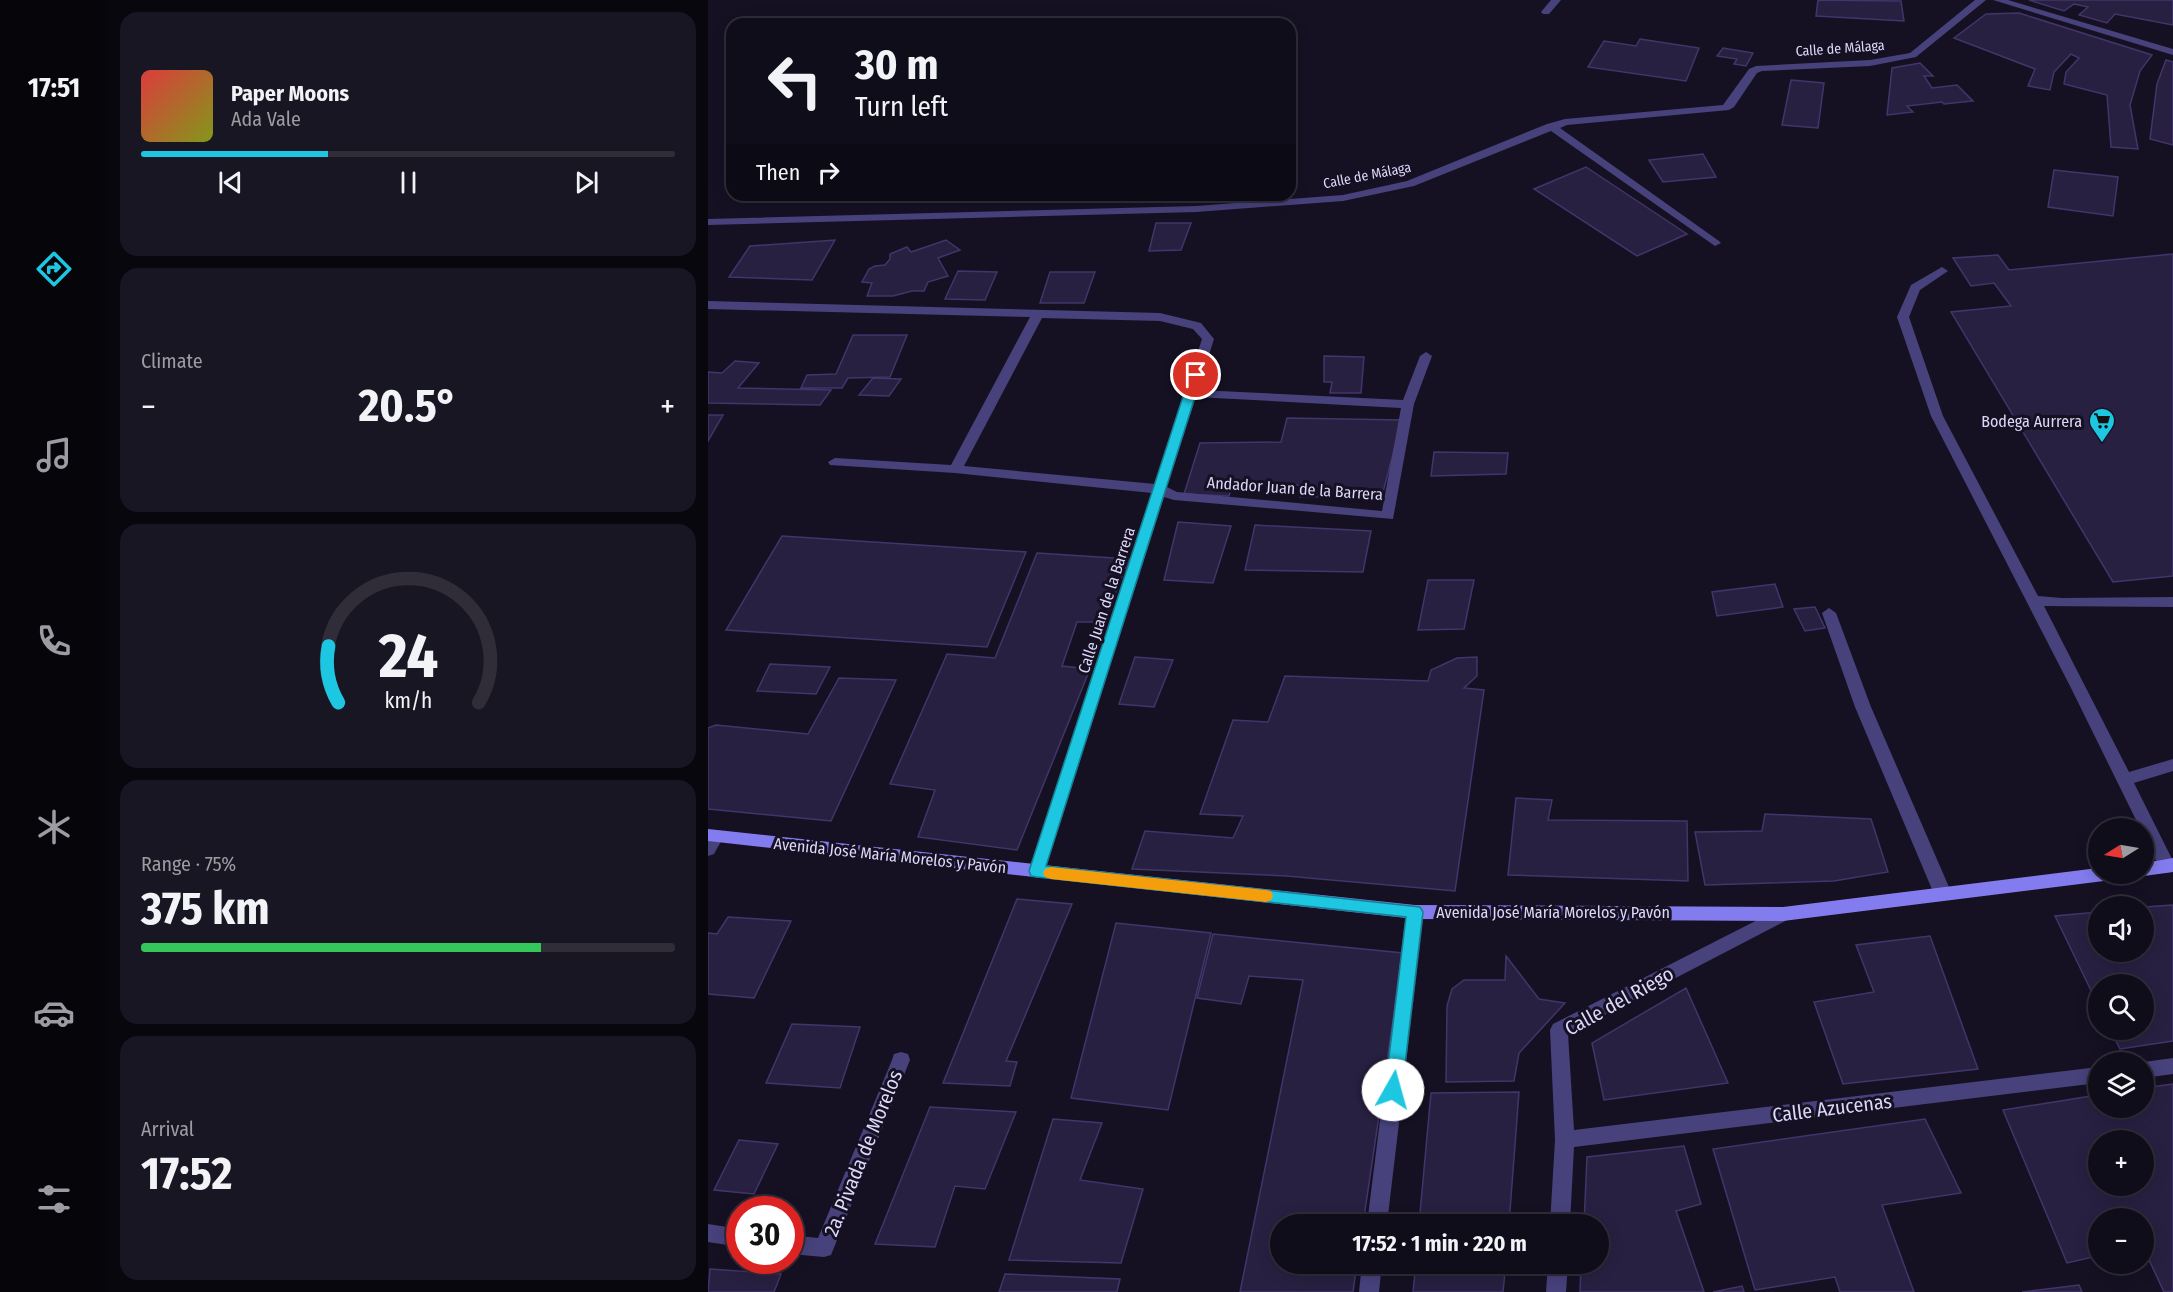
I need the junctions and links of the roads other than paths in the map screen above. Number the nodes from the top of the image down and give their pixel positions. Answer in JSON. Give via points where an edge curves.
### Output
{"nodes":[{"id":1,"x":1556,"y":0,"type":"edge"},
{"id":2,"x":1981,"y":0,"type":"edge"},
{"id":3,"x":1998,"y":0,"type":"edge"},
{"id":4,"x":1546,"y":12,"type":"dead end"},
{"id":5,"x":2173,"y":52,"type":"edge"},
{"id":6,"x":1551,"y":126,"type":"junction"},
{"id":7,"x":708,"y":222,"type":"edge"},
{"id":8,"x":1715,"y":243,"type":"dead end"},
{"id":9,"x":1942,"y":271,"type":"dead end"},
{"id":10,"x":708,"y":305,"type":"edge"},
{"id":11,"x":1038,"y":314,"type":"junction"},
{"id":12,"x":1426,"y":356,"type":"dead end"},
{"id":13,"x":1190,"y":393,"type":"junction"},
{"id":14,"x":1408,"y":404,"type":"junction"},
{"id":15,"x":835,"y":462,"type":"dead end"},
{"id":16,"x":956,"y":469,"type":"junction"},
{"id":17,"x":1160,"y":489,"type":"junction"},
{"id":18,"x":2033,"y":600,"type":"junction"},
{"id":19,"x":2173,"y":602,"type":"edge"},
{"id":20,"x":1829,"y":613,"type":"dead end"},
{"id":21,"x":2173,"y":765,"type":"edge"},
{"id":22,"x":2124,"y":780,"type":"junction"},
{"id":23,"x":710,"y":840,"type":"edge"},
{"id":24,"x":2170,"y":866,"type":"edge"},
{"id":25,"x":2154,"y":868,"type":"edge"},
{"id":26,"x":1037,"y":871,"type":"junction"},
{"id":27,"x":2088,"y":876,"type":"edge"},
{"id":28,"x":1944,"y":894,"type":"junction"},
{"id":29,"x":1415,"y":912,"type":"junction"},
{"id":30,"x":1784,"y":914,"type":"junction"},
{"id":31,"x":901,"y":1060,"type":"dead end"},
{"id":32,"x":2173,"y":1066,"type":"edge"},
{"id":33,"x":2154,"y":1069,"type":"edge"},
{"id":34,"x":2088,"y":1077,"type":"edge"},
{"id":35,"x":1565,"y":1140,"type":"junction"},
{"id":36,"x":1378,"y":1214,"type":"edge"},
{"id":37,"x":1561,"y":1214,"type":"edge"},
{"id":38,"x":708,"y":1233,"type":"edge"},
{"id":39,"x":726,"y":1236,"type":"edge"},
{"id":40,"x":804,"y":1246,"type":"edge"},
{"id":41,"x":1371,"y":1274,"type":"edge"},
{"id":42,"x":1557,"y":1274,"type":"edge"},
{"id":43,"x":1369,"y":1292,"type":"edge"},
{"id":44,"x":1556,"y":1292,"type":"edge"}],
"edges":[{"from":1,"to":4,"type":"street"},
{"from":2,"to":6,"type":"street","name":"Calle de Málaga","via":[[1913,55],[1870,63],[1760,68],[1752,71],[1725,108],[1582,119]]},
{"from":3,"to":5,"type":"street"},
{"from":6,"to":7,"type":"street","name":"Calle de Málaga","via":[[1410,184],[1342,198],[1196,209]]},
{"from":6,"to":8,"type":"street"},
{"from":9,"to":18,"type":"street","via":[[1915,288],[1903,317],[1937,416]]},
{"from":10,"to":11,"type":"street"},
{"from":11,"to":13,"type":"street","name":"Calle Juan de la Barrera","via":[[1160,317],[1197,326],[1208,339]]},
{"from":11,"to":16,"type":"street"},
{"from":12,"to":14,"type":"street"},
{"from":13,"to":14,"type":"street"},
{"from":13,"to":17,"type":"street","name":"Calle Juan de la Barrera"},
{"from":14,"to":17,"type":"street","name":"Andador Juan de la Barrera","via":[[1388,516],[1174,496]]},
{"from":15,"to":16,"type":"street"},
{"from":16,"to":17,"type":"street"},
{"from":17,"to":26,"type":"street","name":"Calle Juan de la Barrera"},
{"from":18,"to":19,"type":"street"},
{"from":18,"to":22,"type":"street"},
{"from":20,"to":28,"type":"street","via":[[1863,706]]},
{"from":21,"to":22,"type":"street"},
{"from":22,"to":24,"type":"street"},
{"from":23,"to":26,"type":"main road","name":"Avenida José María Morelos y Pavón"},
{"from":24,"to":25,"type":"main road"},
{"from":26,"to":29,"type":"main road","name":"Avenida José María Morelos y Pavón"},
{"from":27,"to":28,"type":"main road","name":"Avenida José María Morelos y Pavón"},
{"from":28,"to":30,"type":"main road","name":"Avenida José María Morelos y Pavón"},
{"from":29,"to":30,"type":"main road","name":"Avenida José María Morelos y Pavón"},
{"from":29,"to":36,"type":"street"},
{"from":30,"to":35,"type":"street","name":"Calle del Riego","via":[[1559,1030]]},
{"from":31,"to":40,"type":"street","name":"2a. Pivada de Morelos","via":[[824,1248]]},
{"from":32,"to":33,"type":"street"},
{"from":34,"to":35,"type":"street","name":"Calle Azucenas"},
{"from":35,"to":37,"type":"street","name":"Calle del Riego"},
{"from":38,"to":39,"type":"street"},
{"from":41,"to":43,"type":"street"},
{"from":42,"to":44,"type":"street"}]}
